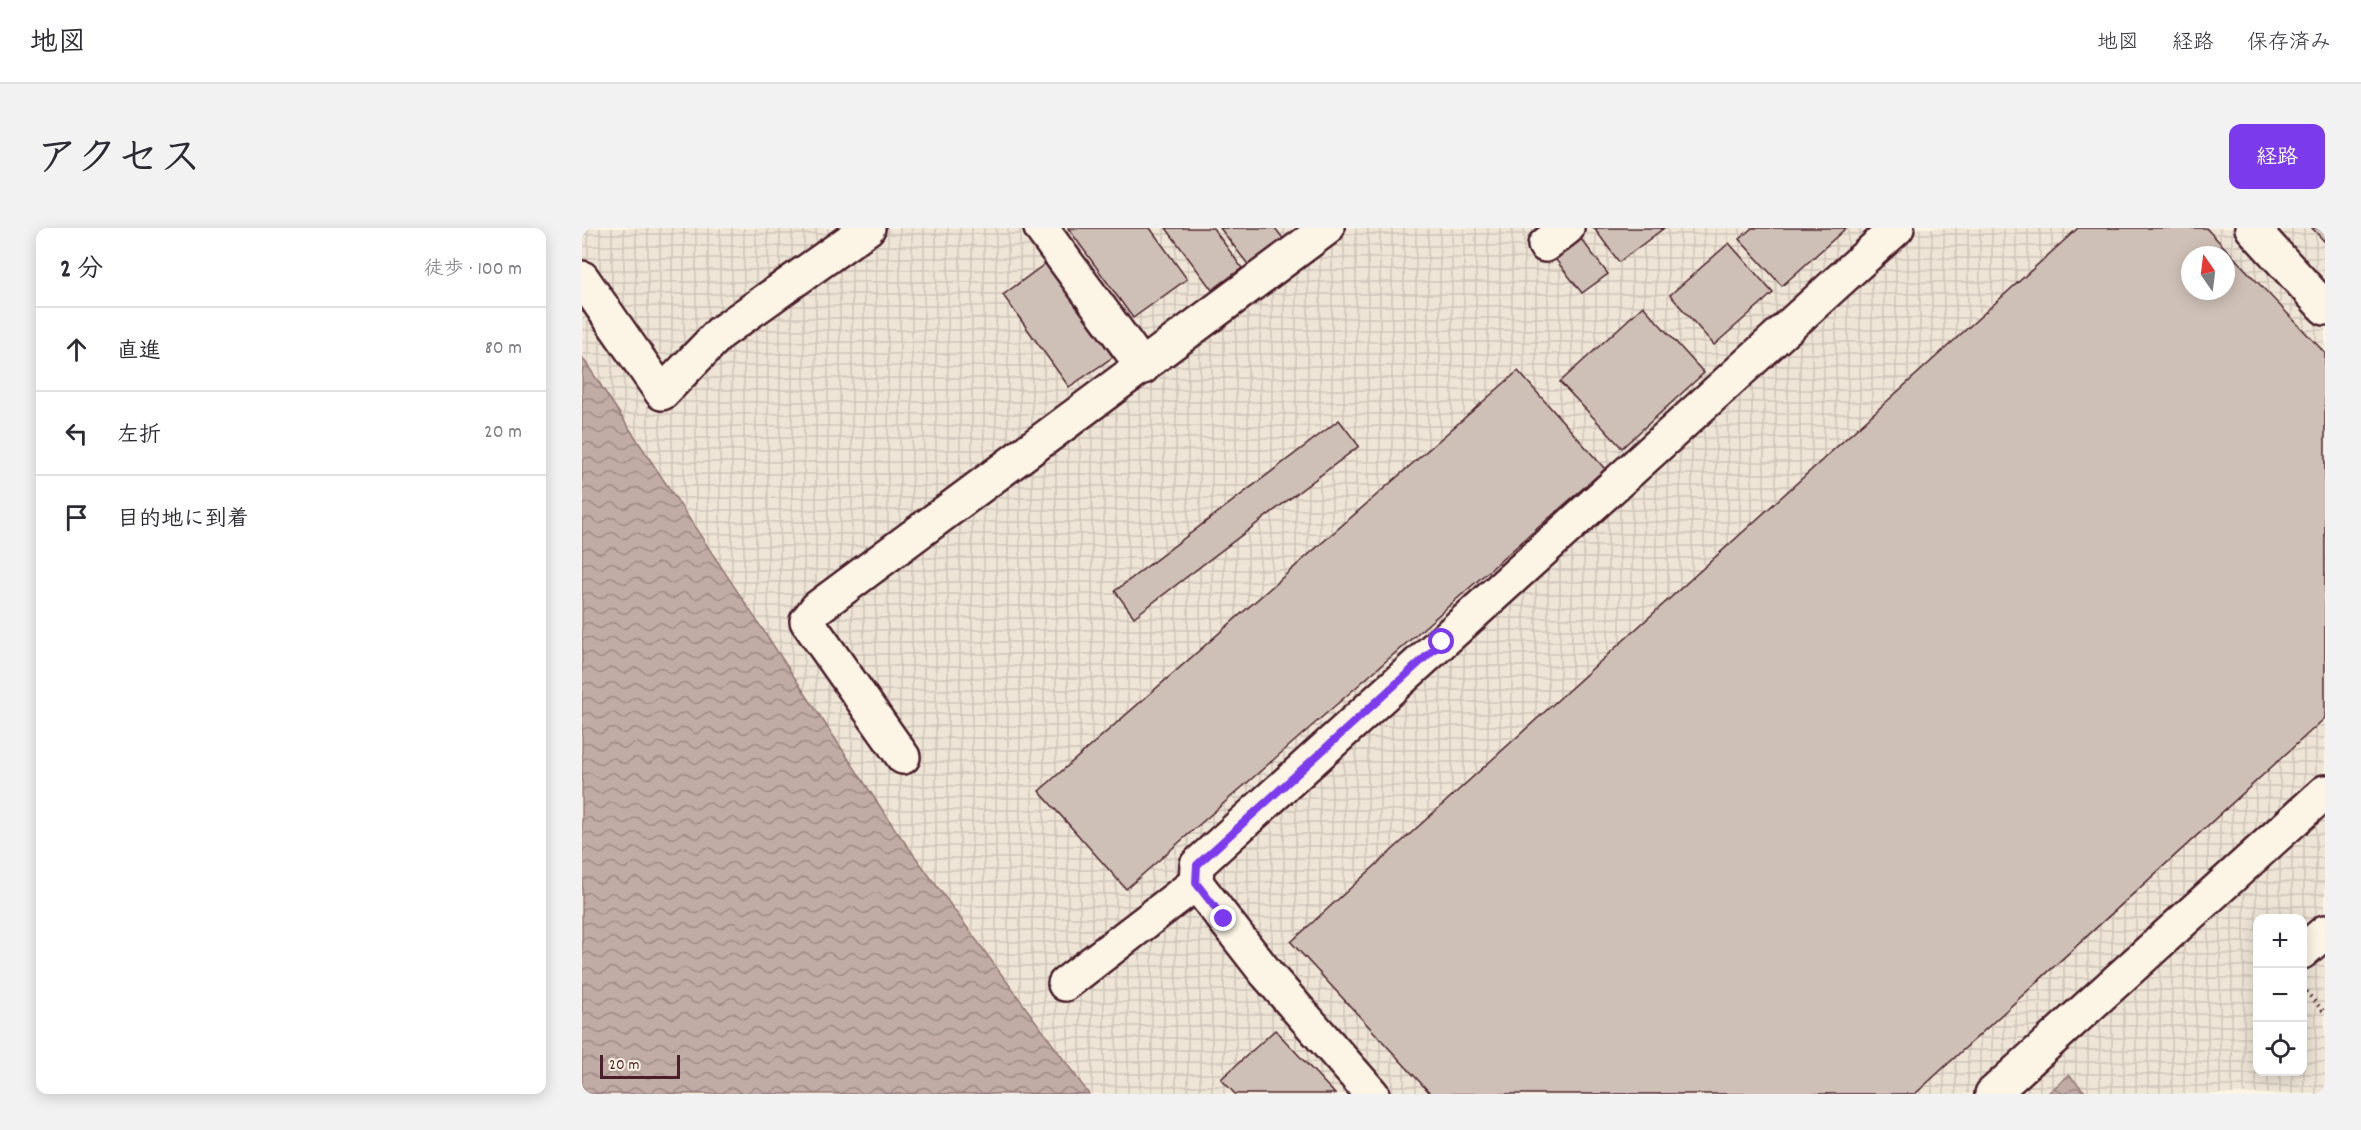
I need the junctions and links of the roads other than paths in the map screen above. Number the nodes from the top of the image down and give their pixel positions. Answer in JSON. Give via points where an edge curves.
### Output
{"nodes":[{"id":1,"x":868,"y":228,"type":"edge"},
{"id":2,"x":1041,"y":228,"type":"edge"},
{"id":3,"x":1327,"y":228,"type":"edge"},
{"id":4,"x":1897,"y":228,"type":"edge"},
{"id":5,"x":2252,"y":228,"type":"edge"},
{"id":6,"x":582,"y":278,"type":"edge"},
{"id":7,"x":2325,"y":308,"type":"edge"},
{"id":8,"x":1143,"y":367,"type":"junction"},
{"id":9,"x":903,"y":757,"type":"dead end"},
{"id":10,"x":2325,"y":792,"type":"edge"},
{"id":11,"x":1196,"y":883,"type":"junction"},
{"id":12,"x":2325,"y":932,"type":"edge"},
{"id":13,"x":2307,"y":948,"type":"edge"},
{"id":14,"x":1065,"y":984,"type":"dead end"},
{"id":15,"x":1372,"y":1094,"type":"edge"},
{"id":16,"x":1992,"y":1094,"type":"edge"}],
"edges":[{"from":1,"to":6,"type":"lane","via":[[720,333],[662,393]]},
{"from":2,"to":8,"type":"lane"},
{"from":3,"to":8,"type":"lane"},
{"from":4,"to":11,"type":"lane","via":[[1197,865]]},
{"from":5,"to":7,"type":"lane"},
{"from":8,"to":9,"type":"lane","via":[[817,608],[807,621]]},
{"from":10,"to":16,"type":"lane"},
{"from":11,"to":14,"type":"lane"},
{"from":11,"to":15,"type":"lane","via":[[1266,973]]},
{"from":12,"to":13,"type":"lane"}]}
